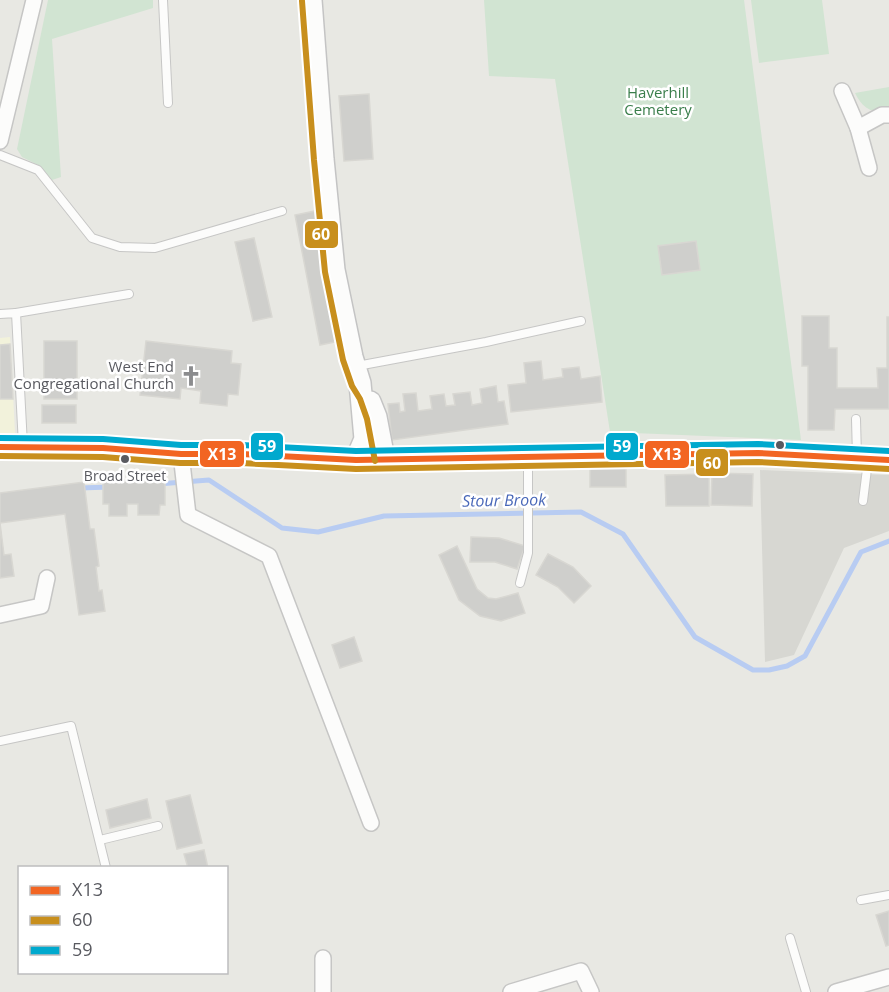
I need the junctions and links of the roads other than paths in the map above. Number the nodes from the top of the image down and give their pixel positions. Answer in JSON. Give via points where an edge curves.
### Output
{"nodes":[{"id":1,"x":34,"y":0,"type":"edge"},
{"id":2,"x":163,"y":0,"type":"edge"},
{"id":3,"x":311,"y":0,"type":"edge"},
{"id":4,"x":842,"y":91,"type":"dead end"},
{"id":5,"x":168,"y":103,"type":"dead end"},
{"id":6,"x":889,"y":115,"type":"edge"},
{"id":7,"x":858,"y":128,"type":"junction"},
{"id":8,"x":0,"y":141,"type":"edge"},
{"id":9,"x":0,"y":155,"type":"edge"},
{"id":10,"x":869,"y":168,"type":"dead end"},
{"id":11,"x":282,"y":212,"type":"dead end"},
{"id":12,"x":129,"y":294,"type":"dead end"},
{"id":13,"x":16,"y":313,"type":"junction"},
{"id":14,"x":0,"y":314,"type":"edge"},
{"id":15,"x":580,"y":321,"type":"dead end"},
{"id":16,"x":358,"y":375,"type":"junction"},
{"id":17,"x":856,"y":418,"type":"dead end"},
{"id":18,"x":0,"y":447,"type":"edge"},
{"id":19,"x":23,"y":448,"type":"junction"},
{"id":20,"x":181,"y":454,"type":"junction"},
{"id":21,"x":528,"y":456,"type":"junction"},
{"id":22,"x":384,"y":459,"type":"junction"},
{"id":23,"x":872,"y":459,"type":"edge"},
{"id":24,"x":357,"y":460,"type":"junction"},
{"id":25,"x":863,"y":501,"type":"dead end"},
{"id":26,"x":47,"y":578,"type":"dead end"},
{"id":27,"x":520,"y":583,"type":"dead end"},
{"id":28,"x":0,"y":615,"type":"edge"},
{"id":29,"x":0,"y":741,"type":"edge"},
{"id":30,"x":371,"y":823,"type":"dead end"},
{"id":31,"x":158,"y":826,"type":"dead end"},
{"id":32,"x":99,"y":840,"type":"junction"},
{"id":33,"x":106,"y":866,"type":"edge"},
{"id":34,"x":889,"y":895,"type":"edge"},
{"id":35,"x":861,"y":900,"type":"dead end"},
{"id":36,"x":790,"y":938,"type":"dead end"},
{"id":37,"x":323,"y":958,"type":"dead end"},
{"id":38,"x":889,"y":977,"type":"edge"},
{"id":39,"x":323,"y":992,"type":"edge"},
{"id":40,"x":511,"y":992,"type":"edge"},
{"id":41,"x":591,"y":992,"type":"edge"},
{"id":42,"x":806,"y":992,"type":"edge"},
{"id":43,"x":836,"y":992,"type":"edge"}],
"edges":[{"from":1,"to":8,"type":"street"},
{"from":2,"to":5,"type":"lane"},
{"from":3,"to":16,"type":"street","via":[[334,270]]},
{"from":4,"to":7,"type":"street"},
{"from":6,"to":7,"type":"street"},
{"from":7,"to":10,"type":"street"},
{"from":9,"to":11,"type":"lane","via":[[38,170],[92,238],[120,246],[155,248]]},
{"from":12,"to":13,"type":"lane"},
{"from":13,"to":14,"type":"lane"},
{"from":13,"to":19,"type":"lane"},
{"from":15,"to":16,"type":"lane"},
{"from":16,"to":22,"type":"street","via":[[376,417]]},
{"from":16,"to":24,"type":"street","via":[[365,439]]},
{"from":17,"to":23,"type":"lane"},
{"from":18,"to":19,"type":"street"},
{"from":19,"to":20,"type":"street","via":[[103,448]]},
{"from":20,"to":24,"type":"street"},
{"from":20,"to":30,"type":"street","via":[[188,515],[269,556]]},
{"from":21,"to":22,"type":"street"},
{"from":21,"to":23,"type":"street","via":[[758,453]]},
{"from":21,"to":27,"type":"lane","via":[[528,543]]},
{"from":22,"to":24,"type":"street"},
{"from":23,"to":25,"type":"lane"},
{"from":26,"to":28,"type":"street","via":[[41,606]]},
{"from":29,"to":32,"type":"lane","via":[[71,726]]},
{"from":31,"to":32,"type":"lane"},
{"from":32,"to":33,"type":"lane"},
{"from":34,"to":35,"type":"lane"},
{"from":36,"to":42,"type":"lane"},
{"from":37,"to":39,"type":"street"},
{"from":38,"to":43,"type":"street"},
{"from":40,"to":41,"type":"street","via":[[581,971]]}]}
